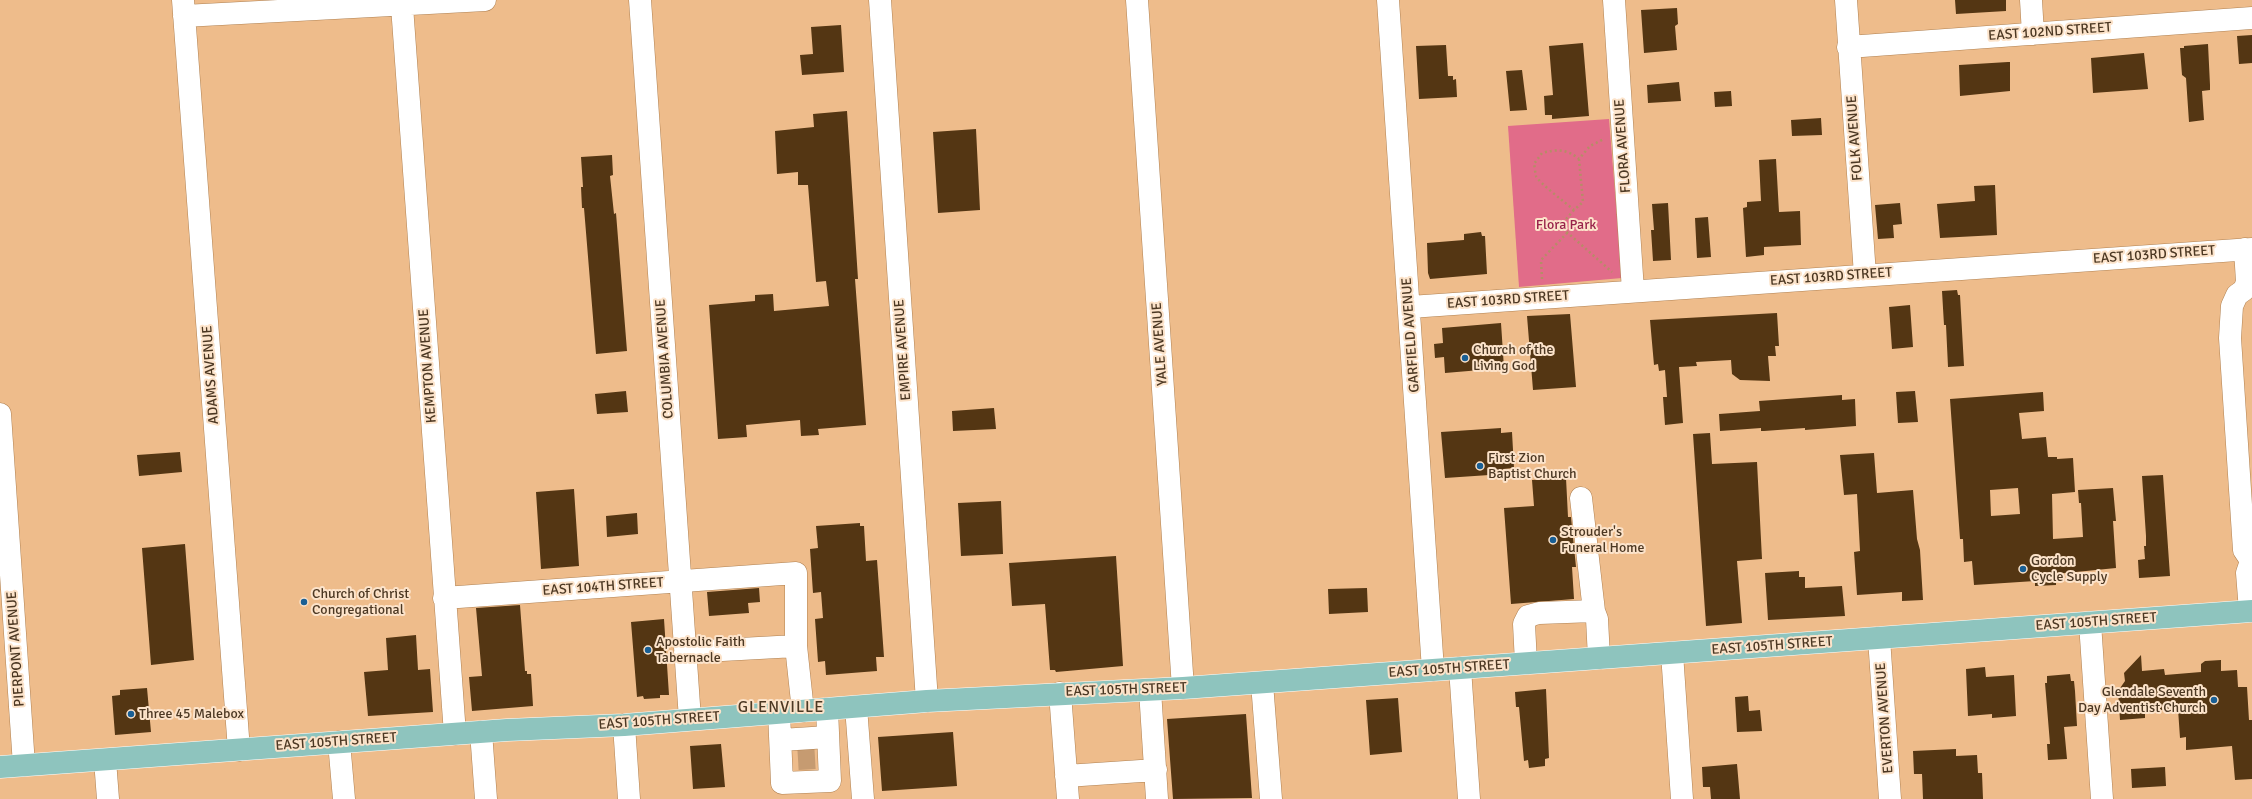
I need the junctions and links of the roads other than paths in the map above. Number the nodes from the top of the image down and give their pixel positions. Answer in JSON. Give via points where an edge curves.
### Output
{"nodes":[{"id":1,"x":485,"y":0,"type":"edge"},
{"id":2,"x":640,"y":0,"type":"edge"},
{"id":3,"x":880,"y":0,"type":"edge"},
{"id":4,"x":1137,"y":0,"type":"edge"},
{"id":5,"x":1388,"y":0,"type":"edge"},
{"id":6,"x":1614,"y":0,"type":"edge"},
{"id":7,"x":1846,"y":0,"type":"edge"},
{"id":8,"x":2031,"y":0,"type":"edge"},
{"id":9,"x":400,"y":3,"type":"edge"},
{"id":10,"x":183,"y":8,"type":"edge"},
{"id":11,"x":2252,"y":18,"type":"edge"},
{"id":12,"x":2033,"y":34,"type":"junction"},
{"id":13,"x":1848,"y":47,"type":"junction"},
{"id":14,"x":2248,"y":249,"type":"edge"},
{"id":15,"x":1865,"y":275,"type":"junction"},
{"id":16,"x":2248,"y":281,"type":"edge"},
{"id":17,"x":1633,"y":291,"type":"junction"},
{"id":18,"x":1410,"y":307,"type":"junction"},
{"id":19,"x":0,"y":414,"type":"edge"},
{"id":20,"x":1581,"y":498,"type":"dead end"},
{"id":21,"x":2251,"y":559,"type":"edge"},
{"id":22,"x":681,"y":581,"type":"junction"},
{"id":23,"x":444,"y":598,"type":"junction"},
{"id":24,"x":1594,"y":611,"type":"junction"},
{"id":25,"x":2251,"y":611,"type":"edge"},
{"id":26,"x":2090,"y":622,"type":"junction"},
{"id":27,"x":1879,"y":638,"type":"junction"},
{"id":28,"x":796,"y":646,"type":"junction"},
{"id":29,"x":685,"y":652,"type":"junction"},
{"id":30,"x":1672,"y":653,"type":"junction"},
{"id":31,"x":1599,"y":658,"type":"junction"},
{"id":32,"x":1526,"y":664,"type":"junction"},
{"id":33,"x":1460,"y":668,"type":"junction"},
{"id":34,"x":1433,"y":670,"type":"junction"},
{"id":35,"x":1262,"y":683,"type":"junction"},
{"id":36,"x":1183,"y":688,"type":"junction"},
{"id":37,"x":1150,"y":690,"type":"junction"},
{"id":38,"x":1060,"y":693,"type":"junction"},
{"id":39,"x":927,"y":701,"type":"junction"},
{"id":40,"x":856,"y":707,"type":"junction"},
{"id":41,"x":827,"y":709,"type":"junction"},
{"id":42,"x":803,"y":711,"type":"junction"},
{"id":43,"x":779,"y":712,"type":"junction"},
{"id":44,"x":690,"y":719,"type":"junction"},
{"id":45,"x":624,"y":725,"type":"junction"},
{"id":46,"x":481,"y":732,"type":"junction"},
{"id":47,"x":455,"y":734,"type":"junction"},
{"id":48,"x":339,"y":742,"type":"junction"},
{"id":49,"x":239,"y":750,"type":"junction"},
{"id":50,"x":805,"y":752,"type":"junction"},
{"id":51,"x":105,"y":760,"type":"junction"},
{"id":52,"x":24,"y":765,"type":"junction"},
{"id":53,"x":0,"y":767,"type":"edge"},
{"id":54,"x":1156,"y":770,"type":"junction"},
{"id":55,"x":1066,"y":776,"type":"junction"},
{"id":56,"x":861,"y":777,"type":"junction"},
{"id":57,"x":830,"y":781,"type":"junction"},
{"id":58,"x":108,"y":799,"type":"edge"},
{"id":59,"x":344,"y":799,"type":"edge"},
{"id":60,"x":486,"y":799,"type":"edge"},
{"id":61,"x":629,"y":799,"type":"edge"},
{"id":62,"x":863,"y":799,"type":"edge"},
{"id":63,"x":1068,"y":799,"type":"edge"},
{"id":64,"x":1157,"y":799,"type":"edge"},
{"id":65,"x":1270,"y":799,"type":"edge"},
{"id":66,"x":1470,"y":799,"type":"edge"},
{"id":67,"x":1682,"y":799,"type":"edge"},
{"id":68,"x":1890,"y":799,"type":"edge"},
{"id":69,"x":2102,"y":799,"type":"edge"}],
"edges":[{"from":1,"to":9,"type":"street"},
{"from":2,"to":22,"type":"street","name":"COLUMBIA AVENUE"},
{"from":3,"to":39,"type":"street","name":"EMPIRE AVENUE"},
{"from":4,"to":36,"type":"street","name":"YALE AVENUE"},
{"from":5,"to":18,"type":"street","name":"GARFIELD AVENUE"},
{"from":6,"to":17,"type":"street","name":"FLORA AVENUE"},
{"from":7,"to":13,"type":"street","name":"FOLK AVENUE"},
{"from":8,"to":12,"type":"street"},
{"from":9,"to":10,"type":"street"},
{"from":9,"to":23,"type":"street","name":"KEMPTON AVENUE"},
{"from":10,"to":49,"type":"street","name":"ADAMS AVENUE"},
{"from":11,"to":12,"type":"street","name":"EAST 102ND STREET"},
{"from":12,"to":13,"type":"street","name":"EAST 102ND STREET"},
{"from":13,"to":15,"type":"street","name":"FOLK AVENUE"},
{"from":14,"to":15,"type":"street","name":"EAST 103RD STREET"},
{"from":14,"to":16,"type":"street"},
{"from":15,"to":17,"type":"street","name":"EAST 103RD STREET"},
{"from":16,"to":21,"type":"street","via":[[2232,306],[2230,338],[2244,550]]},
{"from":17,"to":18,"type":"street","name":"EAST 103RD STREET"},
{"from":18,"to":34,"type":"street","name":"GARFIELD AVENUE"},
{"from":19,"to":52,"type":"street","name":"PIERPONT AVENUE"},
{"from":20,"to":24,"type":"street"},
{"from":21,"to":25,"type":"street","via":[[2247,573]]},
{"from":22,"to":23,"type":"street","name":"EAST 104TH STREET"},
{"from":22,"to":28,"type":"street","name":"EAST 104TH STREET","via":[[796,573]]},
{"from":22,"to":29,"type":"street","name":"COLUMBIA AVENUE"},
{"from":23,"to":47,"type":"street","name":"KEMPTON AVENUE"},
{"from":24,"to":31,"type":"street","via":[[1597,619]]},
{"from":24,"to":32,"type":"street","via":[[1539,613],[1528,616],[1524,624]]},
{"from":25,"to":26,"type":"main road","name":"EAST 105TH STREET"},
{"from":26,"to":27,"type":"main road","name":"EAST 105TH STREET"},
{"from":26,"to":69,"type":"street"},
{"from":27,"to":30,"type":"main road","name":"EAST 105TH STREET"},
{"from":27,"to":68,"type":"street","name":"EVERTON AVENUE"},
{"from":28,"to":29,"type":"street"},
{"from":28,"to":42,"type":"street"},
{"from":29,"to":44,"type":"street","name":"COLUMBIA AVENUE"},
{"from":30,"to":31,"type":"main road","name":"EAST 105TH STREET"},
{"from":30,"to":67,"type":"street"},
{"from":31,"to":32,"type":"main road","name":"EAST 105TH STREET"},
{"from":32,"to":33,"type":"main road","name":"EAST 105TH STREET"},
{"from":33,"to":34,"type":"main road","name":"EAST 105TH STREET"},
{"from":33,"to":66,"type":"street"},
{"from":34,"to":35,"type":"main road","name":"EAST 105TH STREET"},
{"from":35,"to":36,"type":"main road","name":"EAST 105TH STREET"},
{"from":35,"to":65,"type":"street"},
{"from":36,"to":37,"type":"main road","name":"EAST 105TH STREET"},
{"from":37,"to":38,"type":"main road","name":"EAST 105TH STREET"},
{"from":37,"to":54,"type":"street"},
{"from":38,"to":39,"type":"main road","name":"EAST 105TH STREET"},
{"from":38,"to":55,"type":"street"},
{"from":39,"to":40,"type":"main road","name":"EAST 105TH STREET"},
{"from":40,"to":41,"type":"main road","name":"EAST 105TH STREET"},
{"from":40,"to":56,"type":"street"},
{"from":41,"to":42,"type":"main road","name":"EAST 105TH STREET"},
{"from":41,"to":50,"type":"street"},
{"from":42,"to":43,"type":"main road","name":"EAST 105TH STREET"},
{"from":43,"to":44,"type":"main road","name":"EAST 105TH STREET"},
{"from":43,"to":50,"type":"street"},
{"from":44,"to":45,"type":"main road","name":"EAST 105TH STREET"},
{"from":45,"to":46,"type":"main road","name":"EAST 105TH STREET"},
{"from":45,"to":61,"type":"street"},
{"from":46,"to":47,"type":"main road","name":"EAST 105TH STREET"},
{"from":46,"to":60,"type":"street"},
{"from":47,"to":48,"type":"main road","name":"EAST 105TH STREET"},
{"from":48,"to":49,"type":"main road","name":"EAST 105TH STREET"},
{"from":48,"to":59,"type":"street"},
{"from":49,"to":51,"type":"main road","name":"EAST 105TH STREET"},
{"from":50,"to":57,"type":"street"},
{"from":50,"to":57,"type":"street","via":[[782,783]]},
{"from":51,"to":52,"type":"main road","name":"EAST 105TH STREET"},
{"from":51,"to":58,"type":"street"},
{"from":52,"to":53,"type":"main road","name":"EAST 105TH STREET"},
{"from":54,"to":55,"type":"street"},
{"from":54,"to":64,"type":"street"},
{"from":55,"to":63,"type":"street"},
{"from":56,"to":57,"type":"street"},
{"from":56,"to":62,"type":"street"}]}
